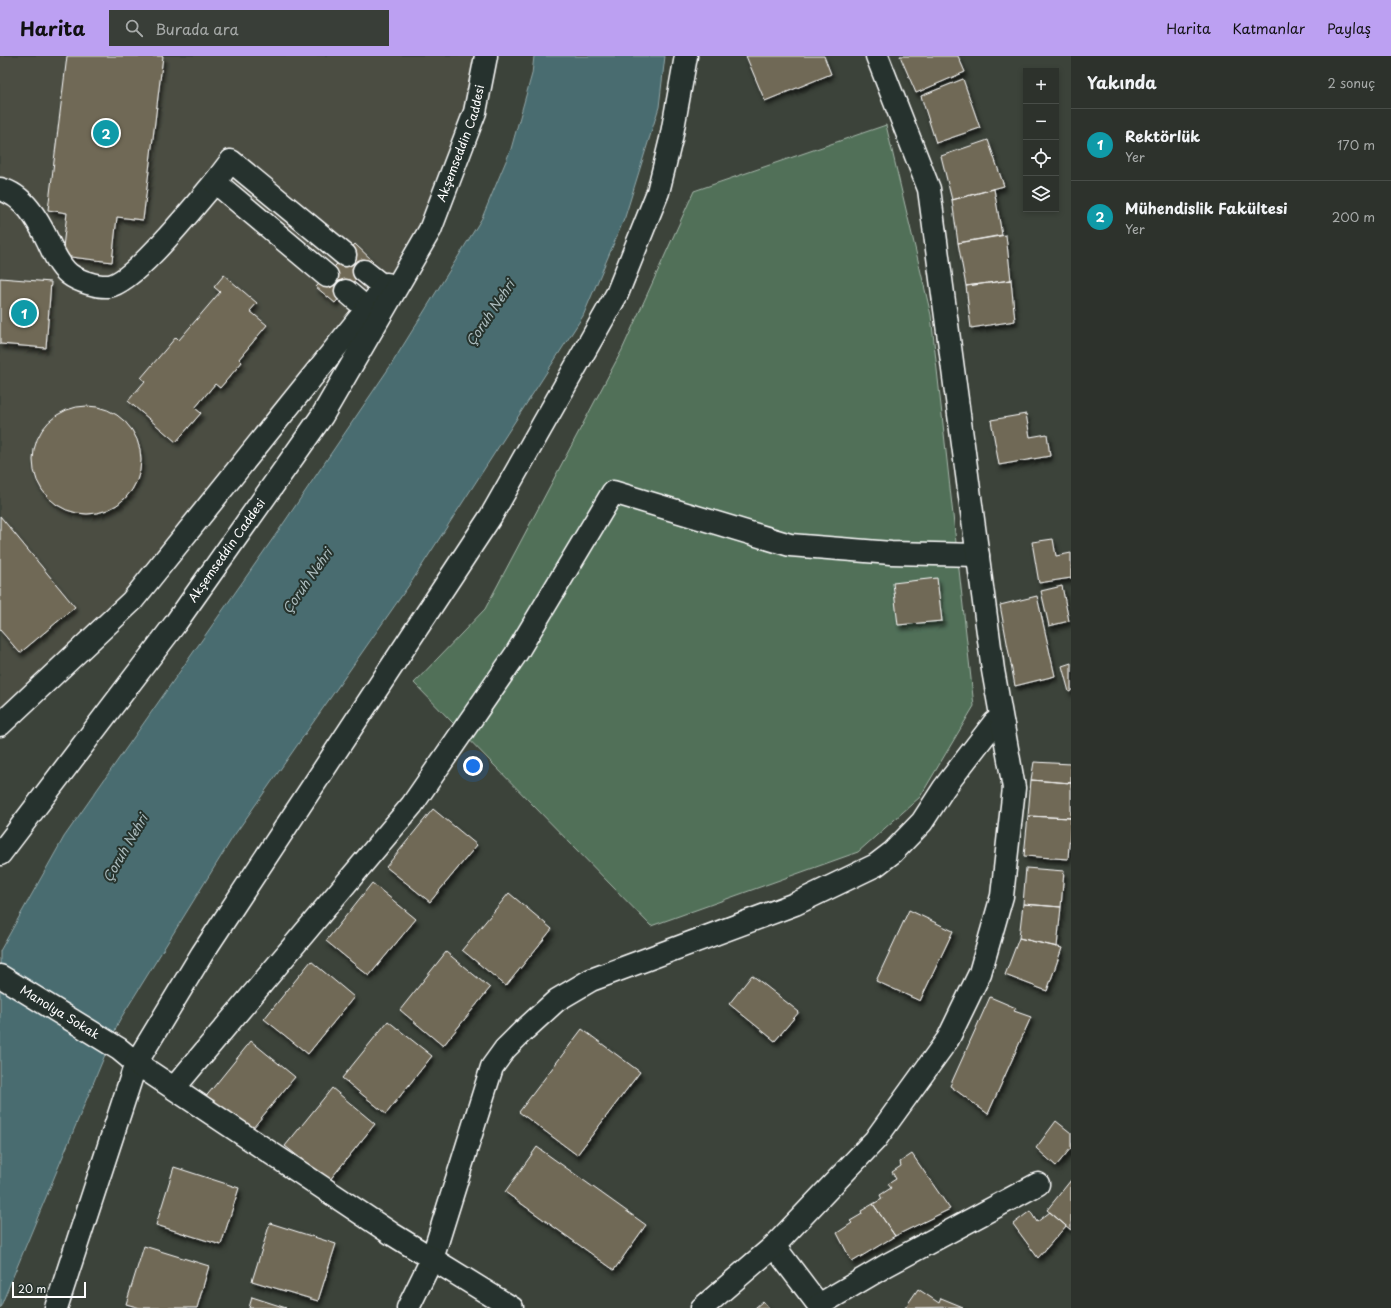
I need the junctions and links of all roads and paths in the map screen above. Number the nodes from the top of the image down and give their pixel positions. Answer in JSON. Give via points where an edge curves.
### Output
{"nodes":[{"id":1,"x":486,"y":56,"type":"edge"},
{"id":2,"x":686,"y":56,"type":"edge"},
{"id":3,"x":877,"y":56,"type":"edge"},
{"id":4,"x":215,"y":182,"type":"junction"},
{"id":5,"x":0,"y":189,"type":"edge"},
{"id":6,"x":430,"y":230,"type":"junction"},
{"id":7,"x":364,"y":271,"type":"dead end"},
{"id":8,"x":384,"y":287,"type":"junction"},
{"id":9,"x":346,"y":291,"type":"dead end"},
{"id":10,"x":366,"y":308,"type":"junction"},
{"id":11,"x":978,"y":554,"type":"junction"},
{"id":12,"x":0,"y":725,"type":"edge"},
{"id":13,"x":1003,"y":725,"type":"junction"},
{"id":14,"x":0,"y":854,"type":"edge"},
{"id":15,"x":0,"y":976,"type":"edge"},
{"id":16,"x":136,"y":1063,"type":"junction"},
{"id":17,"x":174,"y":1088,"type":"junction"},
{"id":18,"x":1038,"y":1184,"type":"dead end"},
{"id":19,"x":774,"y":1246,"type":"junction"},
{"id":20,"x":432,"y":1259,"type":"junction"},
{"id":21,"x":820,"y":1306,"type":"edge"},
{"id":22,"x":56,"y":1308,"type":"edge"},
{"id":23,"x":408,"y":1308,"type":"edge"},
{"id":24,"x":512,"y":1308,"type":"edge"},
{"id":25,"x":702,"y":1308,"type":"edge"}],
"edges":[{"from":1,"to":6,"type":"street","name":"Akşemseddin Caddesi","via":[[475,112]]},
{"from":2,"to":16,"type":"street","via":[[674,125],[658,192],[617,294],[491,516],[202,954]]},
{"from":3,"to":11,"type":"street","via":[[929,189]]},
{"from":4,"to":4,"type":"street","via":[[323,272],[341,252],[231,161]]},
{"from":4,"to":5,"type":"street","via":[[149,257],[123,279],[110,286],[96,285],[69,274],[57,259],[41,226],[29,210],[18,197]]},
{"from":6,"to":8,"type":"street","name":"Akşemseddin Caddesi"},
{"from":6,"to":14,"type":"street","name":"Akşemseddin Caddesi","via":[[322,416],[175,624]]},
{"from":7,"to":8,"type":"street"},
{"from":8,"to":10,"type":"street","name":"Akşemseddin Caddesi"},
{"from":9,"to":10,"type":"street"},
{"from":10,"to":12,"type":"street","name":"Akşemseddin Caddesi","via":[[132,601]]},
{"from":11,"to":13,"type":"street"},
{"from":11,"to":17,"type":"street","via":[[891,553],[790,545],[613,492],[516,654],[412,805]]},
{"from":13,"to":19,"type":"street","via":[[1014,788],[1002,896],[980,973],[948,1039],[875,1140]]},
{"from":13,"to":20,"type":"street","via":[[994,723],[944,788],[922,822],[908,838],[876,865],[794,904],[591,980],[557,1000],[522,1032],[492,1067]]},
{"from":15,"to":16,"type":"street","name":"Manolya Sokak","via":[[119,1049]]},
{"from":16,"to":17,"type":"street","name":"Manolya Sokak"},
{"from":16,"to":22,"type":"street"},
{"from":17,"to":20,"type":"street","name":"Manolya Sokak"},
{"from":18,"to":21,"type":"street","via":[[887,1265]]},
{"from":19,"to":21,"type":"street"},
{"from":19,"to":25,"type":"street"},
{"from":20,"to":23,"type":"street"},
{"from":20,"to":24,"type":"street","name":"Manolya Sokak"}]}
